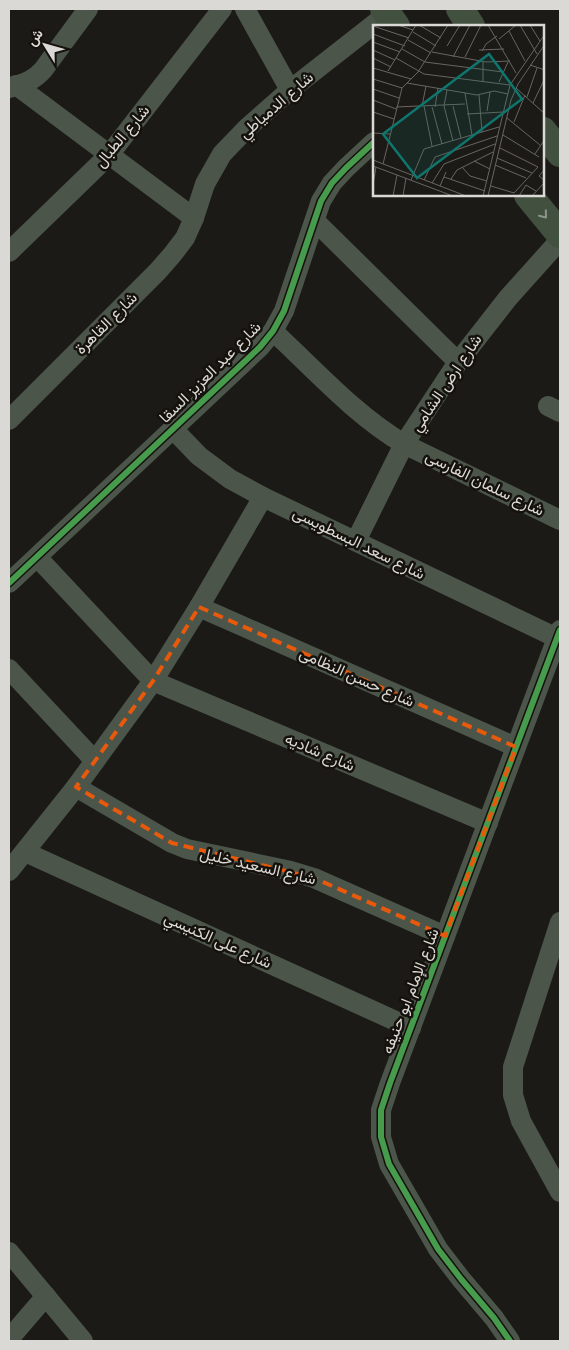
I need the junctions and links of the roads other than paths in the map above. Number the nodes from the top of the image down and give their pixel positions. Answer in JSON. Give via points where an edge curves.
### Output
{"nodes":[{"id":1,"x":88,"y":9,"type":"edge"},
{"id":2,"x":222,"y":9,"type":"edge"},
{"id":3,"x":245,"y":9,"type":"edge"},
{"id":4,"x":460,"y":9,"type":"edge"},
{"id":5,"x":389,"y":16,"type":"edge"},
{"id":6,"x":377,"y":25,"type":"edge"},
{"id":7,"x":470,"y":25,"type":"edge"},
{"id":8,"x":373,"y":28,"type":"edge"},
{"id":9,"x":12,"y":87,"type":"edge"},
{"id":10,"x":290,"y":90,"type":"junction"},
{"id":11,"x":544,"y":132,"type":"edge"},
{"id":12,"x":373,"y":143,"type":"edge"},
{"id":13,"x":560,"y":153,"type":"edge"},
{"id":14,"x":109,"y":155,"type":"junction"},
{"id":15,"x":529,"y":196,"type":"edge"},
{"id":16,"x":194,"y":218,"type":"junction"},
{"id":17,"x":315,"y":221,"type":"junction"},
{"id":18,"x":560,"y":234,"type":"edge"},
{"id":19,"x":560,"y":240,"type":"edge"},
{"id":20,"x":9,"y":252,"type":"edge"},
{"id":21,"x":273,"y":331,"type":"junction"},
{"id":22,"x":458,"y":362,"type":"junction"},
{"id":23,"x":9,"y":420,"type":"edge"},
{"id":24,"x":172,"y":429,"type":"junction"},
{"id":25,"x":404,"y":444,"type":"junction"},
{"id":26,"x":263,"y":497,"type":"junction"},
{"id":27,"x":560,"y":520,"type":"edge"},
{"id":28,"x":356,"y":542,"type":"junction"},
{"id":29,"x":37,"y":557,"type":"junction"},
{"id":30,"x":9,"y":583,"type":"edge"},
{"id":31,"x":199,"y":607,"type":"junction"},
{"id":32,"x":559,"y":634,"type":"edge"},
{"id":33,"x":9,"y":670,"type":"edge"},
{"id":34,"x":153,"y":681,"type":"junction"},
{"id":35,"x":516,"y":748,"type":"junction"},
{"id":36,"x":95,"y":761,"type":"junction"},
{"id":37,"x":76,"y":787,"type":"junction"},
{"id":38,"x":488,"y":823,"type":"junction"},
{"id":39,"x":15,"y":860,"type":"edge"},
{"id":40,"x":560,"y":922,"type":"edge"},
{"id":41,"x":445,"y":936,"type":"junction"},
{"id":42,"x":411,"y":1028,"type":"junction"},
{"id":43,"x":560,"y":1192,"type":"edge"},
{"id":44,"x":9,"y":1252,"type":"edge"},
{"id":45,"x":46,"y":1296,"type":"junction"},
{"id":46,"x":9,"y":1339,"type":"edge"},
{"id":47,"x":83,"y":1341,"type":"edge"},
{"id":48,"x":510,"y":1341,"type":"edge"}],
"edges":[{"from":1,"to":9,"type":"street","via":[[43,70],[31,80]]},
{"from":2,"to":14,"type":"street","name":"شارع الطبال"},
{"from":3,"to":10,"type":"street"},
{"from":4,"to":7,"type":"main road"},
{"from":5,"to":6,"type":"street","name":"شارع الدمياطي"},
{"from":8,"to":10,"type":"street","name":"شارع الدمياطي"},
{"from":9,"to":14,"type":"street"},
{"from":10,"to":16,"type":"street","name":"شارع الدمياطي","via":[[222,154],[205,184]]},
{"from":11,"to":13,"type":"main road"},
{"from":12,"to":17,"type":"street","name":"شارع عبد العزيز السقا","via":[[332,183],[321,201]]},
{"from":14,"to":16,"type":"street"},
{"from":14,"to":20,"type":"street","name":"شارع الطبال"},
{"from":15,"to":18,"type":"main road","one_way":true},
{"from":16,"to":23,"type":"street","name":"شارع القاهرة","via":[[185,238],[158,271]]},
{"from":17,"to":21,"type":"street","name":"شارع عبد العزيز السقا","via":[[284,311]]},
{"from":17,"to":22,"type":"street"},
{"from":19,"to":22,"type":"street","name":"شارع ارض الشامي","via":[[508,298]]},
{"from":21,"to":24,"type":"street","name":"شارع عبد العزيز السقا"},
{"from":21,"to":25,"type":"street","name":"شارع سلمان الفارسى","via":[[366,418]]},
{"from":22,"to":25,"type":"street","name":"شارع ارض الشامي"},
{"from":24,"to":26,"type":"street","name":"شارع سعد البسطويسى","via":[[207,462]]},
{"from":24,"to":29,"type":"street","name":"شارع عبد العزيز السقا"},
{"from":25,"to":27,"type":"street","name":"شارع سلمان الفارسى"},
{"from":25,"to":28,"type":"street","name":"شارع ارض الشامي"},
{"from":26,"to":28,"type":"street","name":"شارع سعد البسطويسى"},
{"from":26,"to":31,"type":"street"},
{"from":28,"to":32,"type":"street","name":"شارع سعد البسطويسى"},
{"from":29,"to":30,"type":"street","name":"شارع عبد العزيز السقا"},
{"from":29,"to":34,"type":"street"},
{"from":31,"to":34,"type":"street"},
{"from":31,"to":35,"type":"street","name":"شارع حسن النظامى"},
{"from":32,"to":35,"type":"street","name":"شارع الإمام ابو حنيفه"},
{"from":33,"to":36,"type":"street"},
{"from":34,"to":36,"type":"street"},
{"from":34,"to":38,"type":"street","name":"شارع شاديه"},
{"from":35,"to":38,"type":"street","name":"شارع الإمام ابو حنيفه"},
{"from":36,"to":37,"type":"street"},
{"from":37,"to":39,"type":"street"},
{"from":37,"to":41,"type":"street","name":"شارع السعيد خليل","via":[[180,846],[314,878]]},
{"from":38,"to":41,"type":"street","name":"شارع الإمام ابو حنيفه"},
{"from":39,"to":42,"type":"street","name":"شارع على الكنيسي"},
{"from":40,"to":43,"type":"street","via":[[513,1067],[513,1095],[521,1122]]},
{"from":41,"to":42,"type":"street","name":"شارع الإمام ابو حنيفه"},
{"from":42,"to":48,"type":"street","name":"شارع الإمام ابو حنيفه","via":[[381,1110],[381,1137],[390,1164],[438,1249]]},
{"from":44,"to":45,"type":"street"},
{"from":45,"to":46,"type":"street"},
{"from":45,"to":47,"type":"street"}]}
